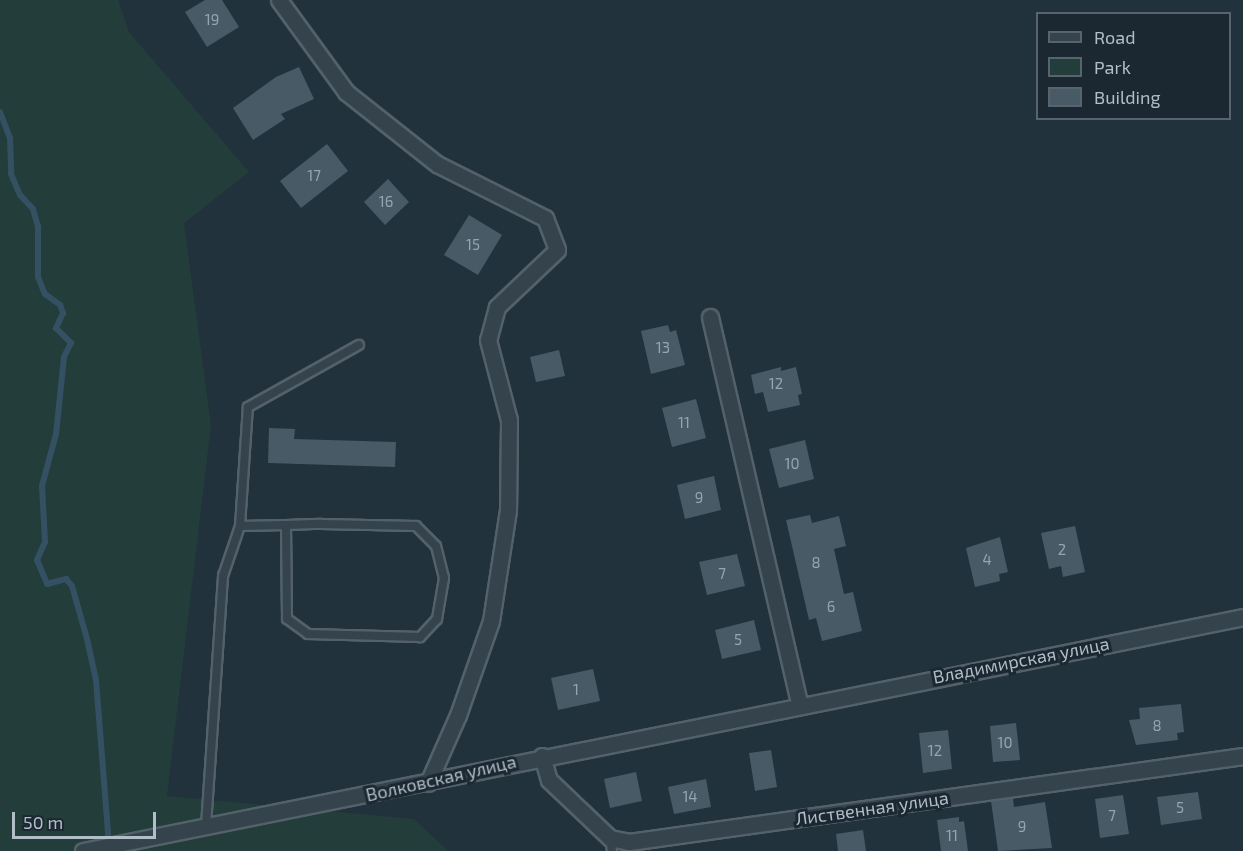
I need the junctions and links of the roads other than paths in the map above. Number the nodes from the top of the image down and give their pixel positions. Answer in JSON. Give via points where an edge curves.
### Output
{"nodes":[{"id":1,"x":279,"y":0,"type":"edge"},
{"id":2,"x":711,"y":317,"type":"dead end"},
{"id":3,"x":359,"y":345,"type":"dead end"},
{"id":4,"x":286,"y":525,"type":"junction"},
{"id":5,"x":240,"y":526,"type":"junction"},
{"id":6,"x":1243,"y":617,"type":"edge"},
{"id":7,"x":799,"y":704,"type":"junction"},
{"id":8,"x":542,"y":756,"type":"junction"},
{"id":9,"x":1243,"y":756,"type":"edge"},
{"id":10,"x":428,"y":783,"type":"junction"},
{"id":11,"x":206,"y":826,"type":"junction"},
{"id":12,"x":611,"y":845,"type":"edge"},
{"id":13,"x":90,"y":850,"type":"edge"}],
"edges":[{"from":1,"to":10,"type":"street","via":[[346,92],[436,164],[545,218],[557,250],[497,307],[488,340],[509,420],[508,510],[491,621],[458,715]]},
{"from":2,"to":7,"type":"street"},
{"from":3,"to":5,"type":"lane","via":[[248,407]]},
{"from":4,"to":4,"type":"lane","via":[[416,526],[436,546],[444,578],[437,619],[420,637],[308,634],[287,619]]},
{"from":4,"to":5,"type":"lane"},
{"from":5,"to":11,"type":"lane","via":[[223,576]]},
{"from":6,"to":7,"type":"street","name":"Владимирская улица"},
{"from":7,"to":8,"type":"street","name":"Волковская улица"},
{"from":8,"to":10,"type":"street","name":"Волковская улица"},
{"from":8,"to":12,"type":"street","name":"Лиственная улица","via":[[549,780]]},
{"from":9,"to":12,"type":"street","name":"Лиственная улица"},
{"from":10,"to":11,"type":"street","name":"Волковская улица"},
{"from":11,"to":13,"type":"street","name":"Волковская улица"}]}
